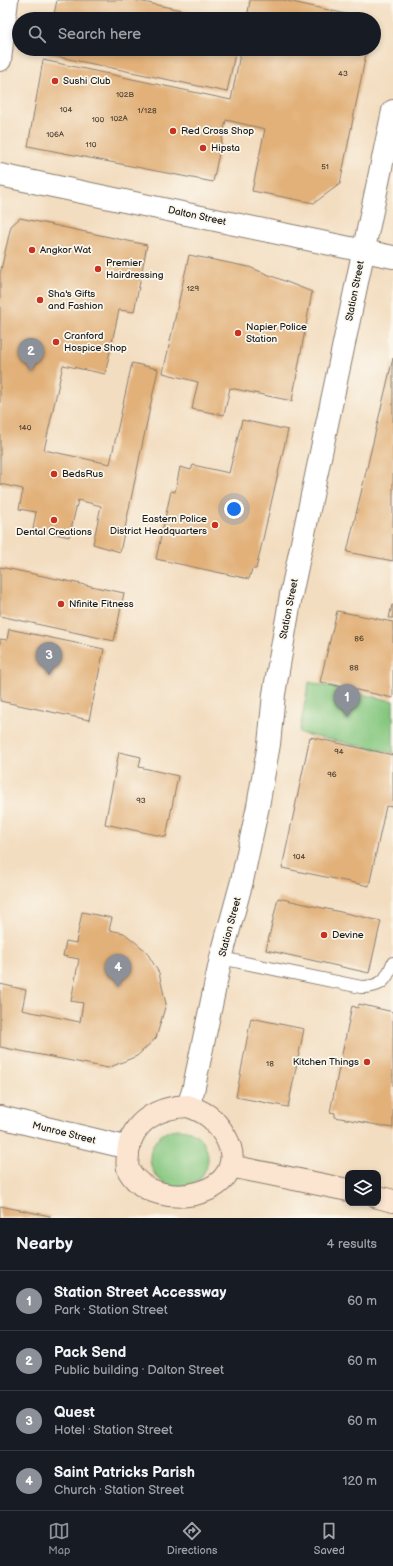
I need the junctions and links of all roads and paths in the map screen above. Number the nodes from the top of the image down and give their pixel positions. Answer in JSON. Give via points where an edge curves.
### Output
{"nodes":[{"id":1,"x":7,"y":0,"type":"edge"},
{"id":2,"x":0,"y":60,"type":"edge"},
{"id":3,"x":393,"y":111,"type":"edge"},
{"id":4,"x":0,"y":175,"type":"edge"},
{"id":5,"x":363,"y":250,"type":"junction"},
{"id":6,"x":393,"y":257,"type":"edge"},
{"id":7,"x":221,"y":958,"type":"junction"},
{"id":8,"x":393,"y":963,"type":"edge"},
{"id":9,"x":188,"y":1106,"type":"junction"},
{"id":10,"x":0,"y":1118,"type":"edge"},
{"id":11,"x":129,"y":1148,"type":"junction"},
{"id":12,"x":230,"y":1166,"type":"junction"},
{"id":13,"x":345,"y":1189,"type":"edge"},
{"id":14,"x":381,"y":1198,"type":"edge"},
{"id":15,"x":393,"y":1201,"type":"edge"}],
"edges":[{"from":1,"to":2,"type":"street"},
{"from":3,"to":5,"type":"street","name":"Station Street"},
{"from":4,"to":5,"type":"street","name":"Dalton Street"},
{"from":5,"to":6,"type":"street","name":"Dalton Street"},
{"from":5,"to":7,"type":"street","name":"Station Street","via":[[291,595],[258,806],[242,881]]},
{"from":7,"to":8,"type":"lane","via":[[361,987],[380,984]]},
{"from":7,"to":9,"type":"street","name":"Station Street"},
{"from":9,"to":11,"type":"main road","via":[[157,1112],[143,1121]]},
{"from":9,"to":12,"type":"main road","via":[[206,1113],[217,1124],[232,1150]]},
{"from":10,"to":11,"type":"street","name":"Munroe Street"},
{"from":11,"to":12,"type":"main road","via":[[127,1168],[133,1183],[143,1193],[170,1210],[199,1204],[213,1196],[224,1182]]},
{"from":12,"to":13,"type":"main road"},
{"from":14,"to":15,"type":"main road"}]}
